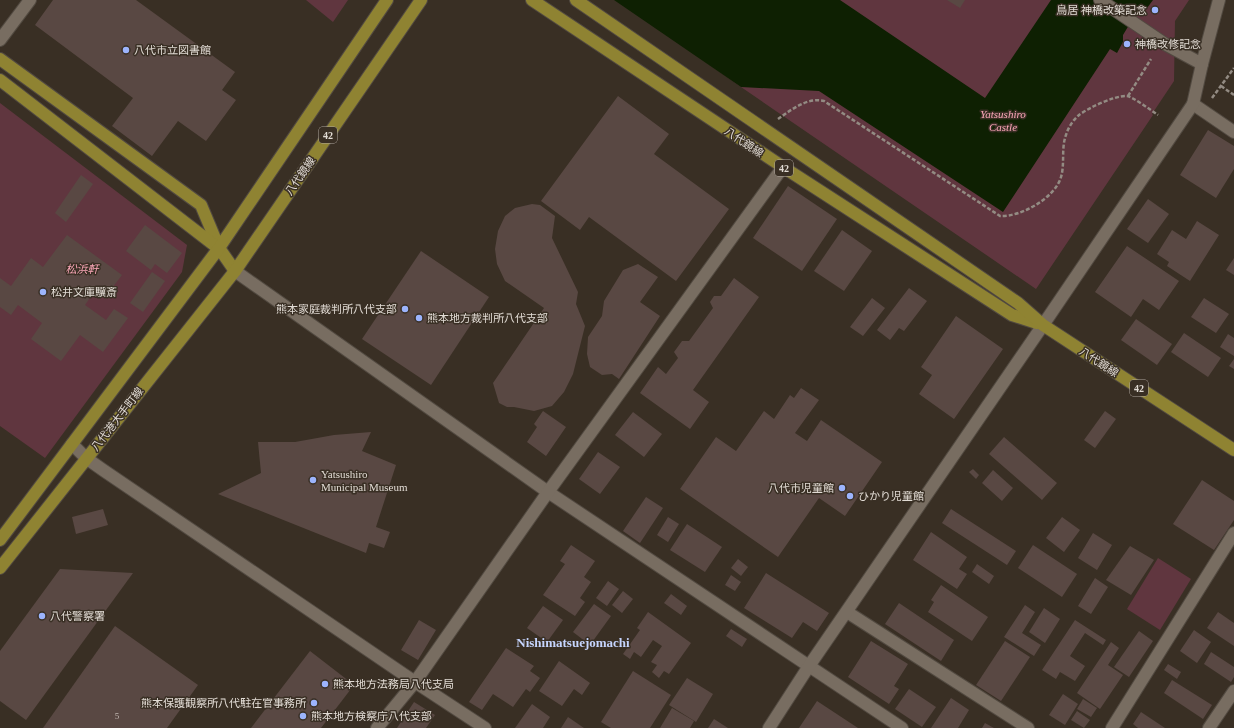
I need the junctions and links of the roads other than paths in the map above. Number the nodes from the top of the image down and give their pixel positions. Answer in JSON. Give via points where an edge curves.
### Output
{"nodes":[{"id":1,"x":30,"y":0,"type":"edge"},
{"id":2,"x":387,"y":0,"type":"edge"},
{"id":3,"x":421,"y":0,"type":"edge"},
{"id":4,"x":532,"y":0,"type":"edge"},
{"id":5,"x":576,"y":0,"type":"edge"},
{"id":6,"x":1100,"y":0,"type":"edge"},
{"id":7,"x":1219,"y":0,"type":"edge"},
{"id":8,"x":0,"y":40,"type":"edge"},
{"id":9,"x":0,"y":59,"type":"edge"},
{"id":10,"x":1202,"y":64,"type":"junction"},
{"id":11,"x":0,"y":80,"type":"edge"},
{"id":12,"x":1193,"y":104,"type":"junction"},
{"id":13,"x":1234,"y":132,"type":"edge"},
{"id":14,"x":782,"y":167,"type":"junction"},
{"id":15,"x":219,"y":248,"type":"junction"},
{"id":16,"x":235,"y":271,"type":"junction"},
{"id":17,"x":1043,"y":325,"type":"junction"},
{"id":18,"x":72,"y":444,"type":"junction"},
{"id":19,"x":1234,"y":450,"type":"edge"},
{"id":20,"x":86,"y":458,"type":"junction"},
{"id":21,"x":548,"y":492,"type":"junction"},
{"id":22,"x":1234,"y":533,"type":"edge"},
{"id":23,"x":0,"y":540,"type":"edge"},
{"id":24,"x":0,"y":568,"type":"edge"},
{"id":25,"x":847,"y":612,"type":"junction"},
{"id":26,"x":809,"y":666,"type":"junction"},
{"id":27,"x":415,"y":682,"type":"junction"},
{"id":28,"x":1234,"y":691,"type":"edge"},
{"id":29,"x":377,"y":728,"type":"edge"},
{"id":30,"x":485,"y":728,"type":"edge"},
{"id":31,"x":769,"y":728,"type":"edge"},
{"id":32,"x":902,"y":728,"type":"edge"},
{"id":33,"x":1028,"y":728,"type":"edge"},
{"id":34,"x":1112,"y":728,"type":"edge"},
{"id":35,"x":1209,"y":728,"type":"edge"}],
"edges":[{"from":1,"to":8,"type":"street"},
{"from":2,"to":15,"type":"main road","number":"42"},
{"from":3,"to":16,"type":"main road","name":"八代鏡線","number":"42"},
{"from":4,"to":14,"type":"main road","name":"八代鏡線","number":"42"},
{"from":5,"to":17,"type":"main road","name":"八代鏡線","number":"42","via":[[1018,303]]},
{"from":6,"to":10,"type":"street","via":[[1165,44]]},
{"from":7,"to":10,"type":"street"},
{"from":9,"to":15,"type":"main road","via":[[202,205]]},
{"from":10,"to":12,"type":"street"},
{"from":11,"to":15,"type":"main road"},
{"from":12,"to":13,"type":"street"},
{"from":12,"to":17,"type":"street"},
{"from":14,"to":17,"type":"main road","name":"八代鏡線","number":"42","via":[[1012,315]]},
{"from":14,"to":21,"type":"street"},
{"from":15,"to":16,"type":"main road"},
{"from":15,"to":18,"type":"main road","name":"八代港大手町線"},
{"from":16,"to":20,"type":"main road","name":"八代港大手町線"},
{"from":16,"to":21,"type":"street"},
{"from":17,"to":19,"type":"main road","name":"八代鏡線","number":"42"},
{"from":17,"to":25,"type":"street"},
{"from":18,"to":20,"type":"street"},
{"from":18,"to":23,"type":"main road","name":"八代港大手町線"},
{"from":20,"to":24,"type":"main road","name":"八代港大手町線"},
{"from":20,"to":27,"type":"street"},
{"from":21,"to":26,"type":"street"},
{"from":21,"to":27,"type":"street"},
{"from":22,"to":34,"type":"street"},
{"from":25,"to":26,"type":"street"},
{"from":25,"to":33,"type":"street"},
{"from":26,"to":31,"type":"street"},
{"from":26,"to":32,"type":"street"},
{"from":27,"to":29,"type":"street"},
{"from":27,"to":30,"type":"street"},
{"from":28,"to":35,"type":"street"}]}
